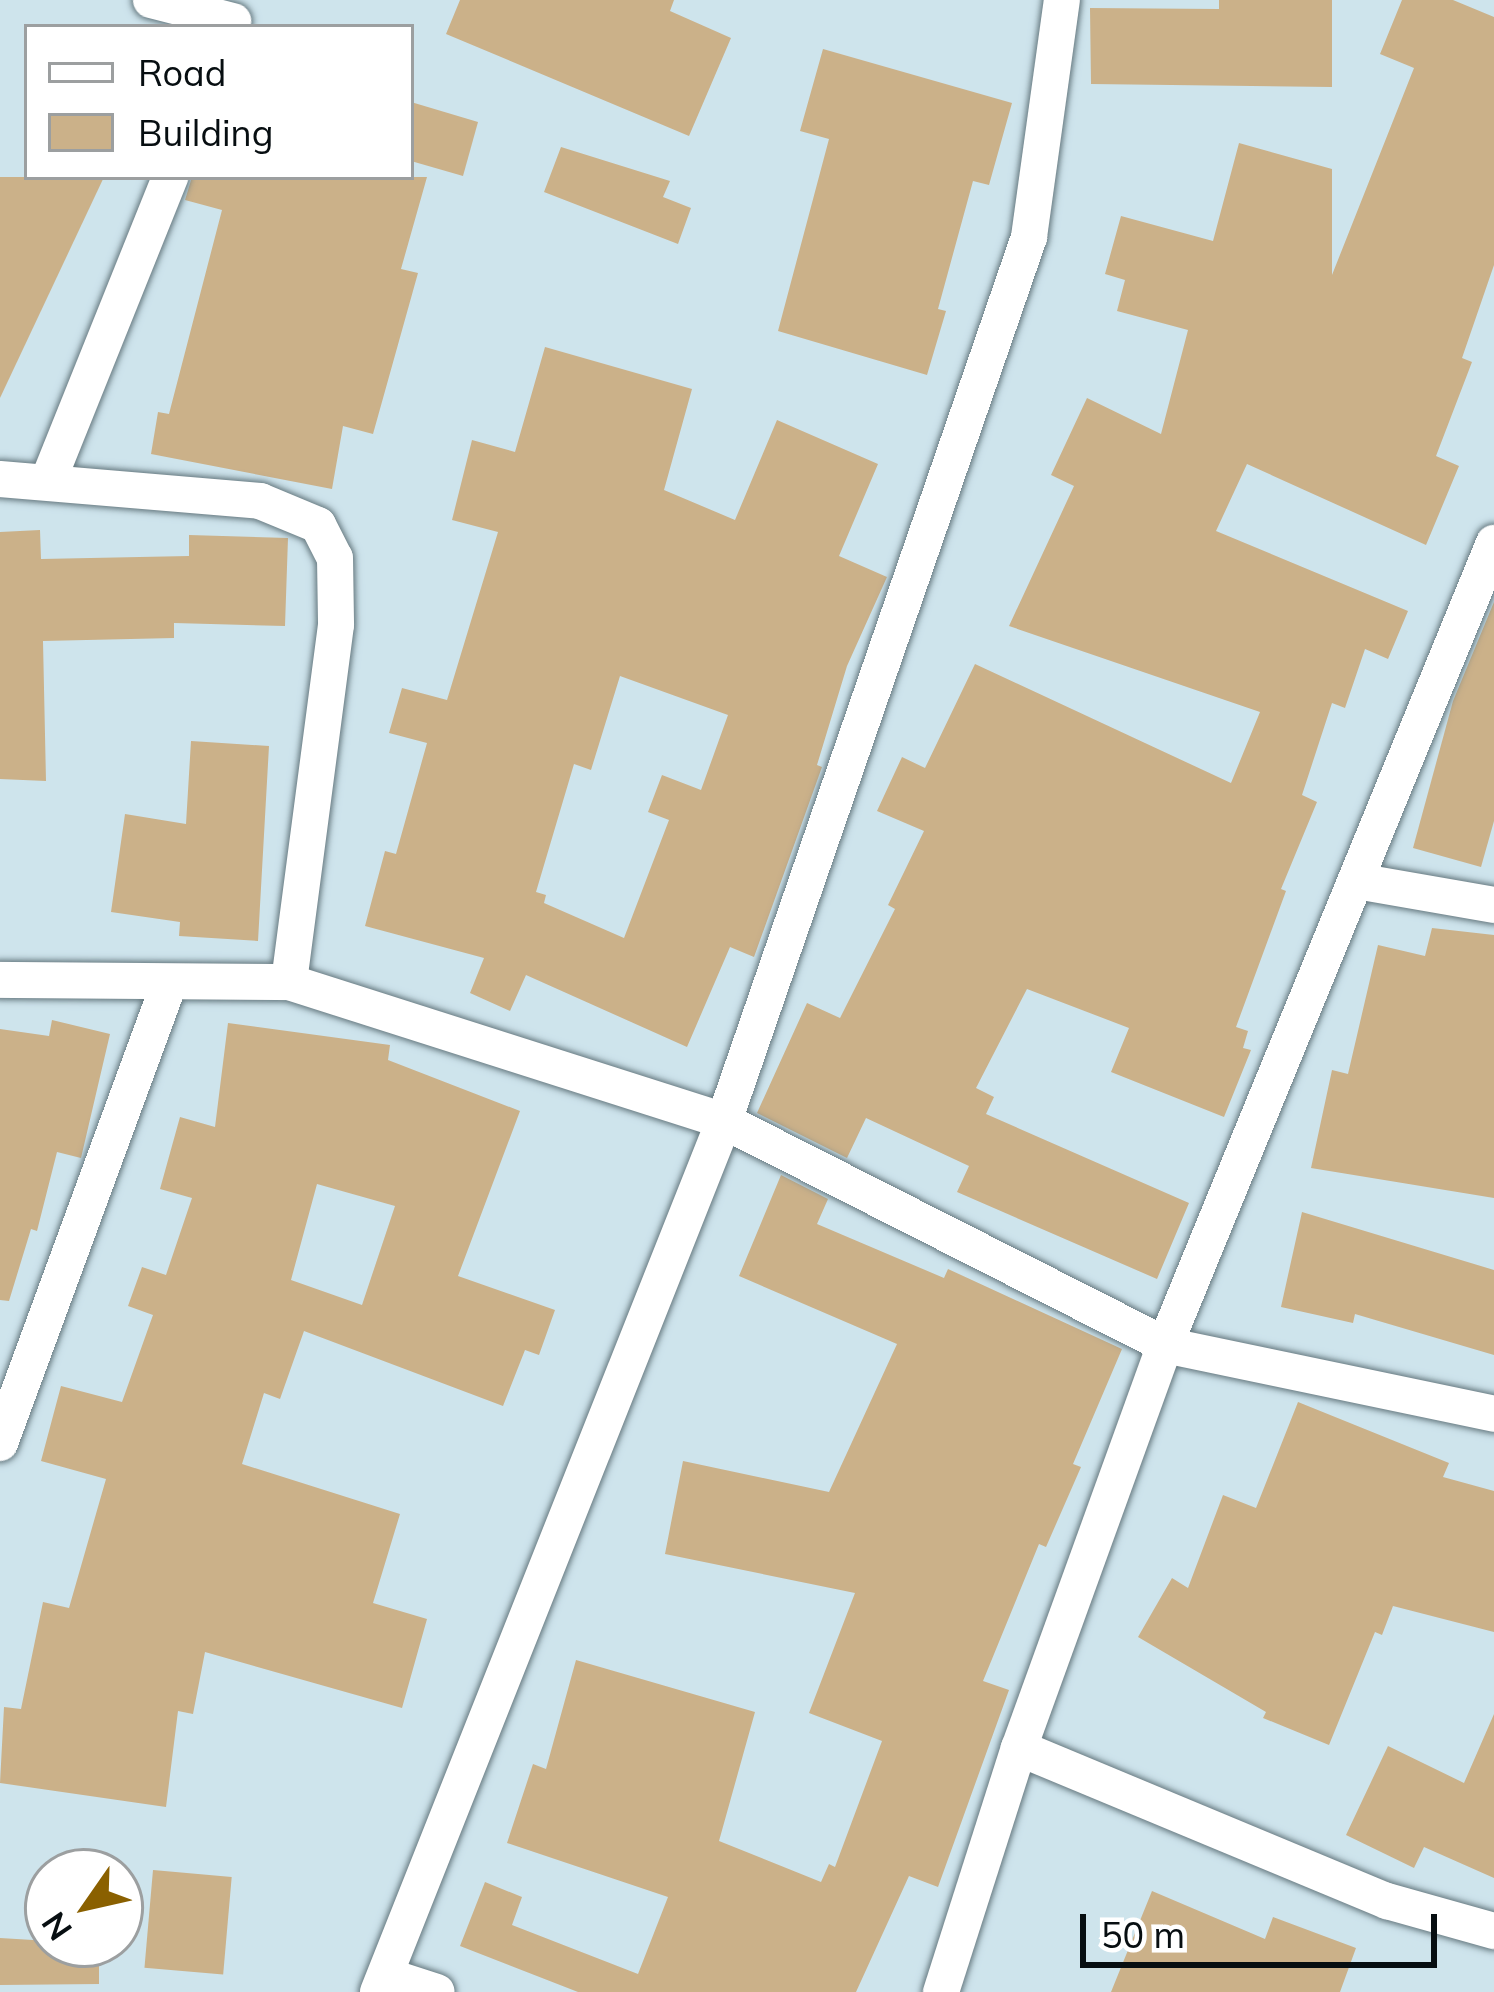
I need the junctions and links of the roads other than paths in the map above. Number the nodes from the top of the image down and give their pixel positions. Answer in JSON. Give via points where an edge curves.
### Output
{"nodes":[{"id":1,"x":151,"y":0,"type":"edge"},
{"id":2,"x":1062,"y":0,"type":"edge"},
{"id":3,"x":234,"y":16,"type":"edge"},
{"id":4,"x":169,"y":180,"type":"edge"},
{"id":5,"x":0,"y":479,"type":"edge"},
{"id":6,"x":48,"y":481,"type":"junction"},
{"id":7,"x":1494,"y":543,"type":"edge"},
{"id":8,"x":1357,"y":881,"type":"junction"},
{"id":9,"x":1494,"y":905,"type":"edge"},
{"id":10,"x":0,"y":980,"type":"edge"},
{"id":11,"x":289,"y":982,"type":"junction"},
{"id":12,"x":169,"y":983,"type":"junction"},
{"id":13,"x":724,"y":1121,"type":"junction"},
{"id":14,"x":1165,"y":1346,"type":"junction"},
{"id":15,"x":1494,"y":1414,"type":"edge"},
{"id":16,"x":0,"y":1443,"type":"edge"},
{"id":17,"x":1019,"y":1748,"type":"junction"},
{"id":18,"x":1494,"y":1931,"type":"edge"},
{"id":19,"x":383,"y":1984,"type":"edge"},
{"id":20,"x":437,"y":1992,"type":"edge"},
{"id":21,"x":940,"y":1992,"type":"edge"}],
"edges":[{"from":1,"to":3,"type":"street"},
{"from":2,"to":13,"type":"street","via":[[1029,237]]},
{"from":4,"to":6,"type":"street"},
{"from":5,"to":6,"type":"street"},
{"from":6,"to":11,"type":"street","via":[[260,501],[318,525],[335,558],[336,626]]},
{"from":7,"to":8,"type":"street"},
{"from":8,"to":9,"type":"street"},
{"from":8,"to":14,"type":"street"},
{"from":10,"to":12,"type":"street"},
{"from":11,"to":12,"type":"street"},
{"from":11,"to":13,"type":"street"},
{"from":12,"to":16,"type":"street"},
{"from":13,"to":14,"type":"street"},
{"from":13,"to":19,"type":"street"},
{"from":14,"to":15,"type":"street"},
{"from":14,"to":17,"type":"street"},
{"from":17,"to":18,"type":"street","via":[[1387,1901]]},
{"from":17,"to":21,"type":"street"},
{"from":19,"to":20,"type":"street"}]}
